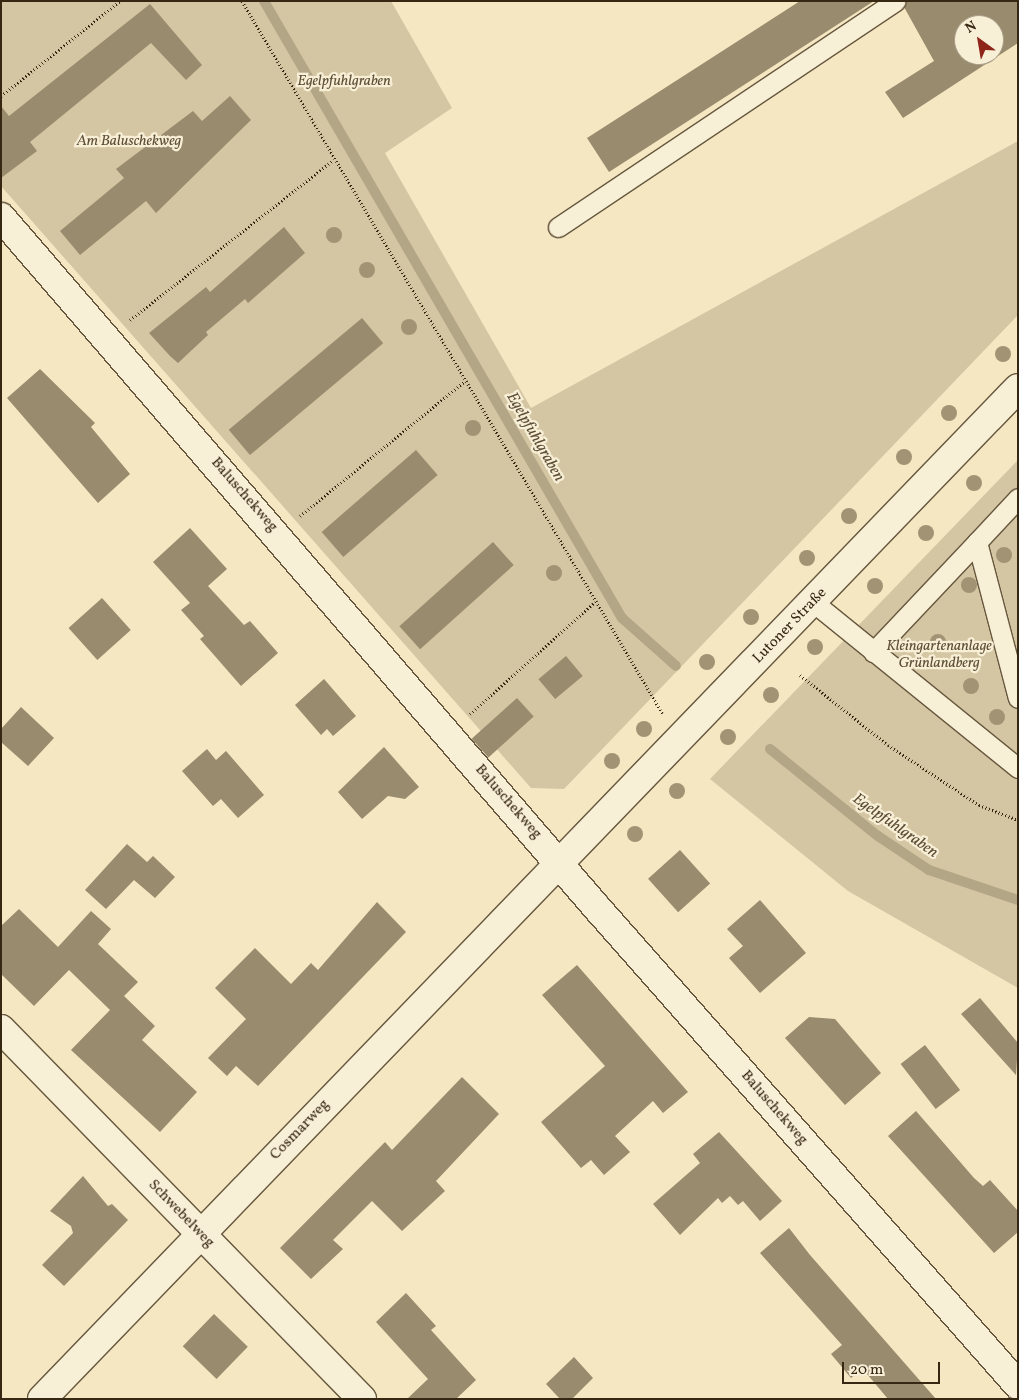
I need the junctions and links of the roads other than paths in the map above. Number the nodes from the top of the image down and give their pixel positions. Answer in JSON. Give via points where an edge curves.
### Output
{"nodes":[{"id":1,"x":895,"y":1,"type":"edge"},
{"id":2,"x":1,"y":217,"type":"edge"},
{"id":3,"x":558,"y":227,"type":"dead end"},
{"id":4,"x":1018,"y":388,"type":"edge"},
{"id":5,"x":1018,"y":498,"type":"edge"},
{"id":6,"x":977,"y":542,"type":"junction"},
{"id":7,"x":813,"y":602,"type":"junction"},
{"id":8,"x":873,"y":652,"type":"junction"},
{"id":9,"x":1018,"y":698,"type":"edge"},
{"id":10,"x":1018,"y":768,"type":"edge"},
{"id":11,"x":559,"y":862,"type":"junction"},
{"id":12,"x":1,"y":1029,"type":"edge"},
{"id":13,"x":201,"y":1234,"type":"junction"},
{"id":14,"x":1018,"y":1385,"type":"edge"},
{"id":15,"x":42,"y":1399,"type":"edge"},
{"id":16,"x":362,"y":1399,"type":"edge"}],
"edges":[{"from":1,"to":3,"type":"lane"},
{"from":2,"to":11,"type":"street","name":"Baluschekweg"},
{"from":4,"to":7,"type":"street","name":"Lutoner Straße"},
{"from":5,"to":6,"type":"lane"},
{"from":6,"to":8,"type":"lane"},
{"from":6,"to":9,"type":"lane"},
{"from":7,"to":8,"type":"lane"},
{"from":7,"to":11,"type":"street","name":"Lutoner Straße"},
{"from":8,"to":10,"type":"lane"},
{"from":11,"to":13,"type":"street","name":"Cosmarweg"},
{"from":11,"to":14,"type":"street","name":"Baluschekweg"},
{"from":12,"to":13,"type":"street","name":"Schwebelweg"},
{"from":13,"to":15,"type":"street","name":"Cosmarweg"},
{"from":13,"to":16,"type":"street","name":"Schwebelweg"}]}
